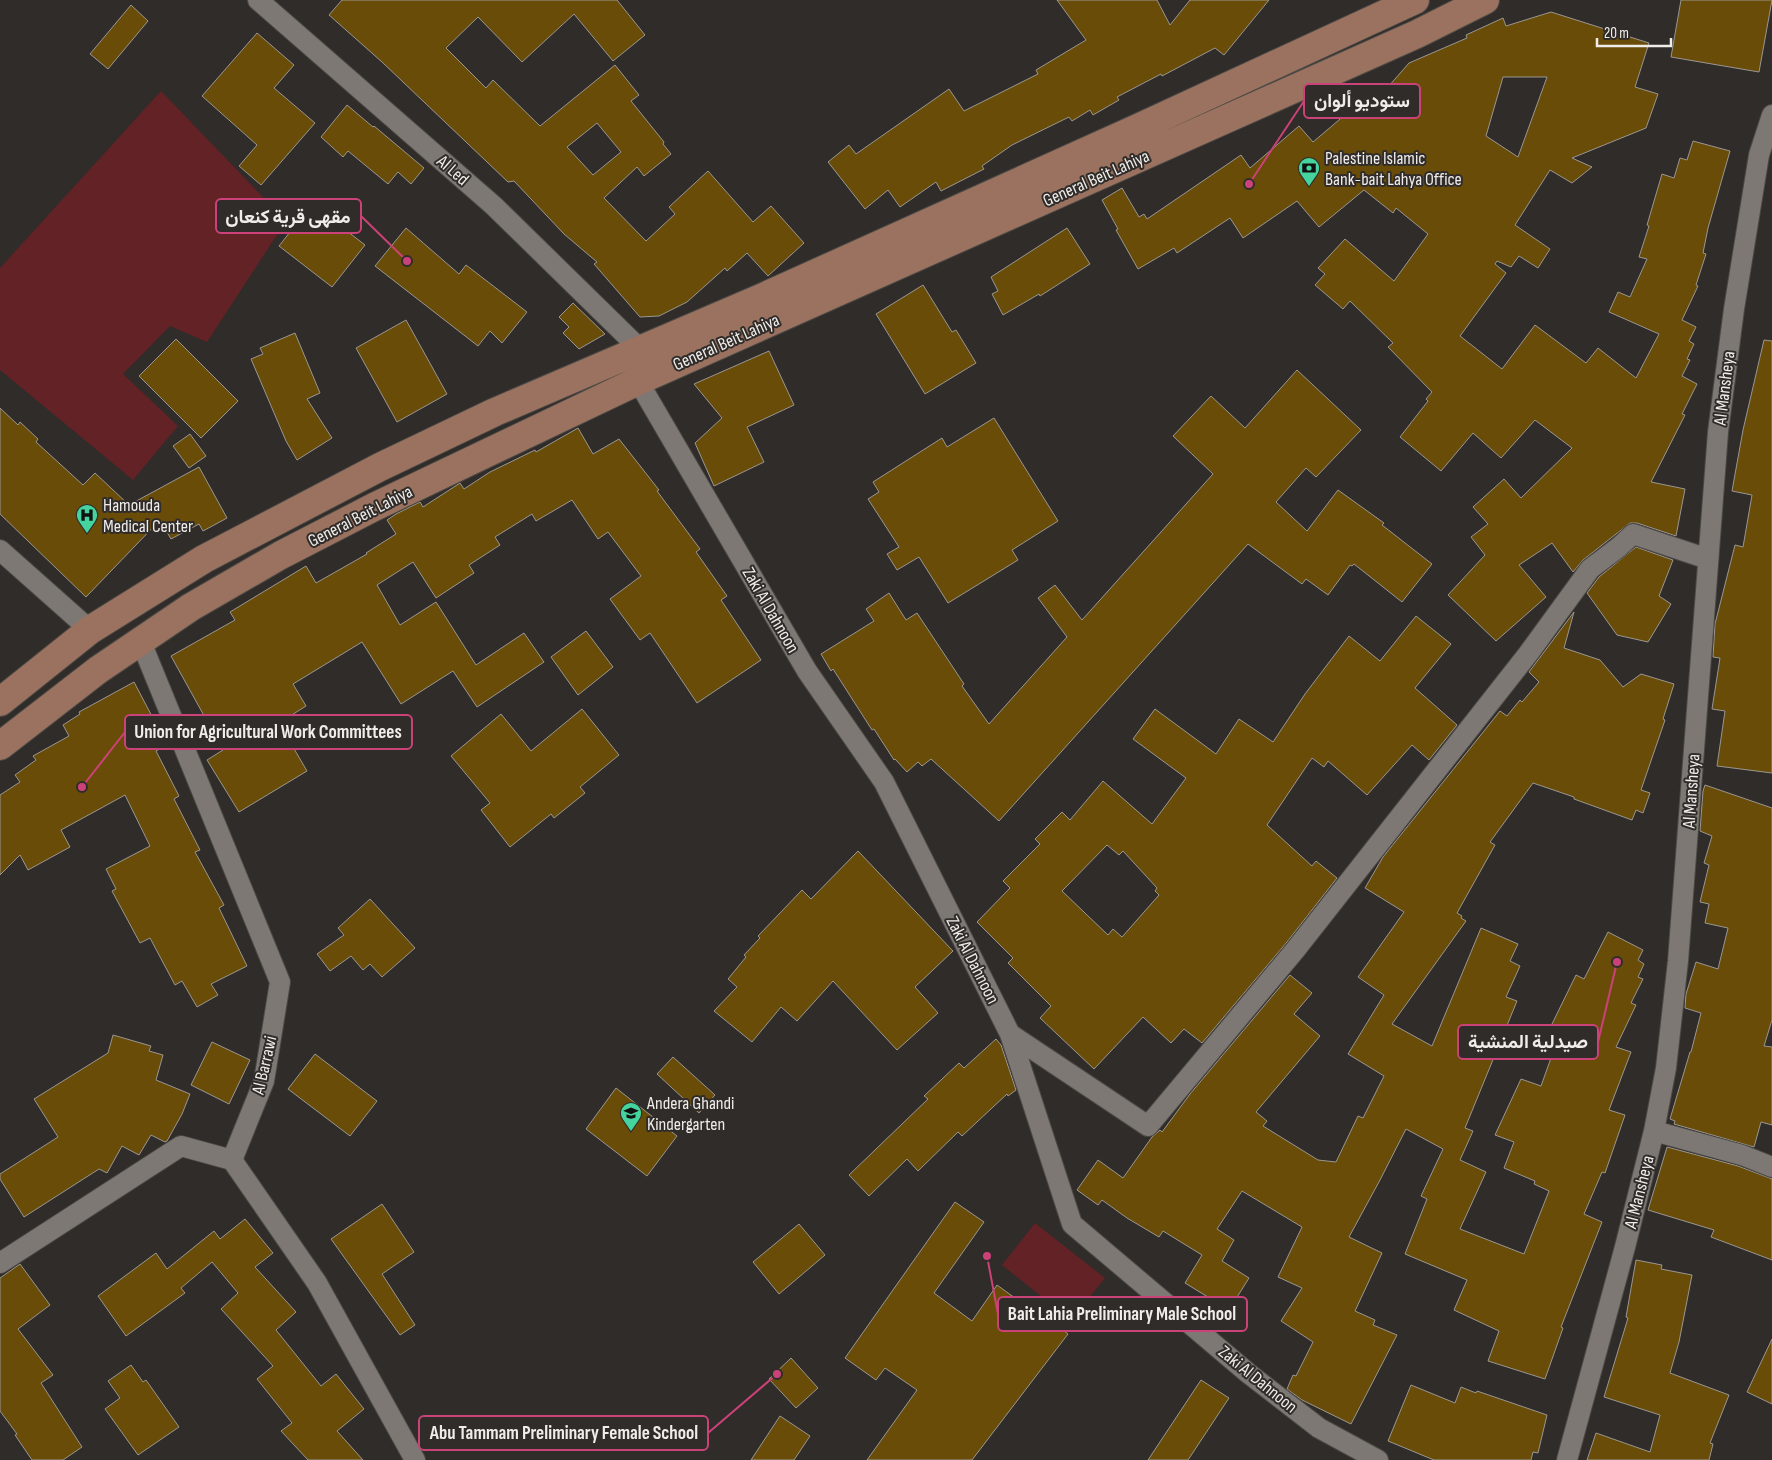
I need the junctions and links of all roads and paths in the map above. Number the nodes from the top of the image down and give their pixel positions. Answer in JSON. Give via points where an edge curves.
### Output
{"nodes":[{"id":1,"x":258,"y":0,"type":"edge"},
{"id":2,"x":1414,"y":0,"type":"edge"},
{"id":3,"x":1485,"y":0,"type":"edge"},
{"id":4,"x":1772,"y":115,"type":"edge"},
{"id":5,"x":640,"y":350,"type":"junction"},
{"id":6,"x":638,"y":381,"type":"junction"},
{"id":7,"x":0,"y":550,"type":"edge"},
{"id":8,"x":1708,"y":559,"type":"junction"},
{"id":9,"x":90,"y":630,"type":"junction"},
{"id":10,"x":141,"y":642,"type":"junction"},
{"id":11,"x":0,"y":702,"type":"edge"},
{"id":12,"x":0,"y":746,"type":"edge"},
{"id":13,"x":1010,"y":1034,"type":"junction"},
{"id":14,"x":1654,"y":1131,"type":"junction"},
{"id":15,"x":232,"y":1160,"type":"junction"},
{"id":16,"x":1772,"y":1167,"type":"edge"},
{"id":17,"x":0,"y":1263,"type":"edge"},
{"id":18,"x":415,"y":1460,"type":"edge"},
{"id":19,"x":1378,"y":1460,"type":"edge"},
{"id":20,"x":1567,"y":1460,"type":"edge"}],
"edges":[{"from":1,"to":5,"type":"street","name":"Al Led","via":[[494,206]]},
{"from":2,"to":5,"type":"main road","name":"General Beit Lahiya","via":[[1131,132]]},
{"from":3,"to":6,"type":"main road","name":"General Beit Lahiya","via":[[1417,34]]},
{"from":4,"to":8,"type":"street","name":"Al Mansheya","via":[[1759,155],[1734,310],[1718,432]]},
{"from":5,"to":9,"type":"main road","name":"General Beit Lahiya","via":[[495,412],[380,467],[204,559]]},
{"from":6,"to":10,"type":"main road","name":"General Beit Lahiya","via":[[281,555],[191,607]]},
{"from":6,"to":13,"type":"street","name":"Zaki Al Dahnoon","via":[[807,671],[884,782]]},
{"from":7,"to":9,"type":"street"},
{"from":8,"to":13,"type":"street","via":[[1633,534],[1590,569],[1528,654],[1296,949],[1148,1126]]},
{"from":8,"to":14,"type":"street","name":"Al Mansheya","via":[[1678,961],[1666,1068]]},
{"from":9,"to":11,"type":"main road","name":"General Beit Lahiya"},
{"from":10,"to":12,"type":"main road","name":"General Beit Lahiya","via":[[98,670]]},
{"from":10,"to":15,"type":"street","name":"Al Barrawi","via":[[280,982],[264,1082]]},
{"from":13,"to":19,"type":"street","name":"Zaki Al Dahnoon","via":[[1072,1224],[1248,1373],[1319,1428]]},
{"from":14,"to":16,"type":"street","via":[[1742,1155]]},
{"from":14,"to":20,"type":"street","name":"Al Mansheya"},
{"from":15,"to":17,"type":"street","via":[[181,1146]]},
{"from":15,"to":18,"type":"street","via":[[316,1283]]}]}
